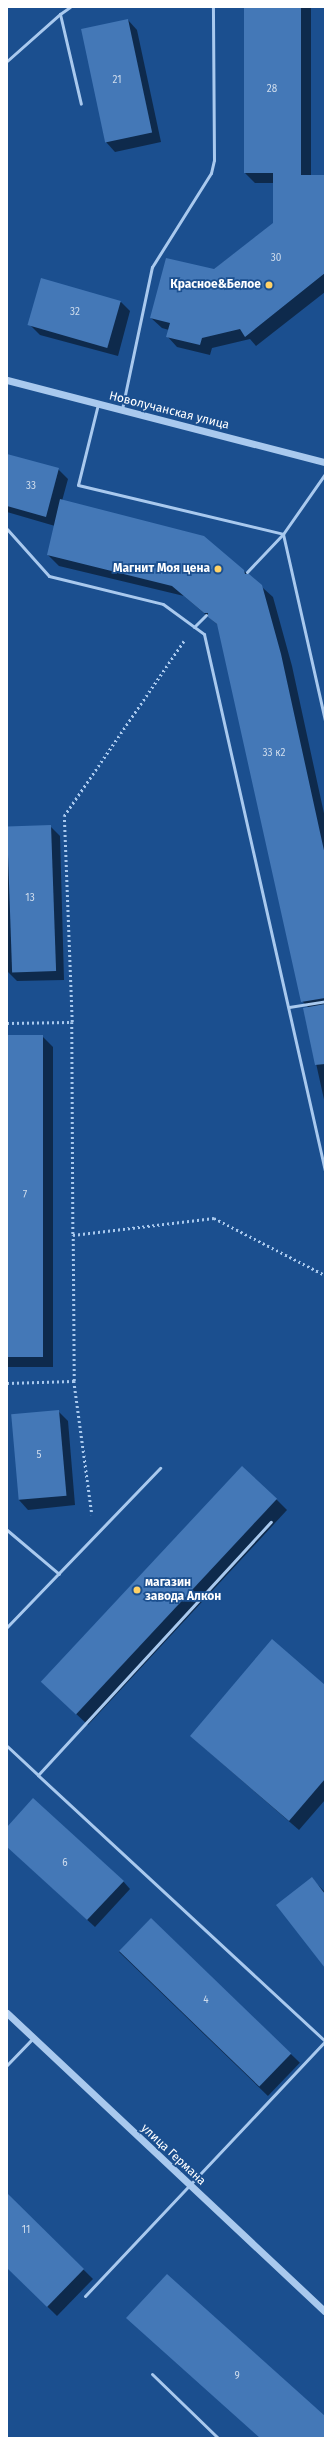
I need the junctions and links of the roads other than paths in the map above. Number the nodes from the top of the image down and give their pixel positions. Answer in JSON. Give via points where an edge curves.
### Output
{"nodes":[{"id":1,"x":70,"y":7,"type":"edge"},
{"id":2,"x":213,"y":7,"type":"edge"},
{"id":3,"x":60,"y":14,"type":"junction"},
{"id":4,"x":7,"y":61,"type":"edge"},
{"id":5,"x":81,"y":104,"type":"dead end"},
{"id":6,"x":7,"y":380,"type":"edge"},
{"id":7,"x":98,"y":404,"type":"junction"},
{"id":8,"x":122,"y":411,"type":"junction"},
{"id":9,"x":325,"y":462,"type":"edge"},
{"id":10,"x":325,"y":474,"type":"edge"},
{"id":11,"x":7,"y":529,"type":"edge"},
{"id":12,"x":283,"y":534,"type":"junction"},
{"id":13,"x":246,"y":572,"type":"dead end"},
{"id":14,"x":206,"y":615,"type":"dead end"},
{"id":15,"x":194,"y":627,"type":"junction"},
{"id":16,"x":325,"y":721,"type":"edge"},
{"id":17,"x":325,"y":1001,"type":"edge"},
{"id":18,"x":289,"y":1007,"type":"junction"},
{"id":19,"x":325,"y":1171,"type":"edge"},
{"id":20,"x":160,"y":1468,"type":"dead end"},
{"id":21,"x":271,"y":1522,"type":"dead end"},
{"id":22,"x":7,"y":1530,"type":"edge"},
{"id":23,"x":58,"y":1574,"type":"junction"},
{"id":24,"x":7,"y":1627,"type":"edge"},
{"id":25,"x":7,"y":1746,"type":"edge"},
{"id":26,"x":38,"y":1775,"type":"junction"},
{"id":27,"x":7,"y":2013,"type":"edge"},
{"id":28,"x":33,"y":2038,"type":"junction"},
{"id":29,"x":7,"y":2065,"type":"edge"},
{"id":30,"x":190,"y":2185,"type":"junction"},
{"id":31,"x":84,"y":2296,"type":"dead end"},
{"id":32,"x":325,"y":2312,"type":"edge"},
{"id":33,"x":152,"y":2374,"type":"dead end"},
{"id":34,"x":218,"y":2438,"type":"edge"}],
"edges":[{"from":1,"to":3,"type":"lane"},
{"from":2,"to":8,"type":"lane","via":[[214,160],[211,174],[152,267]]},
{"from":3,"to":4,"type":"lane"},
{"from":3,"to":5,"type":"lane"},
{"from":6,"to":7,"type":"street","name":"Новолучанская улица"},
{"from":7,"to":8,"type":"street","name":"Новолучанская улица"},
{"from":7,"to":12,"type":"lane","via":[[78,485]]},
{"from":8,"to":9,"type":"street","name":"Новолучанская улица"},
{"from":10,"to":12,"type":"lane"},
{"from":11,"to":15,"type":"lane","via":[[49,576],[163,604]]},
{"from":12,"to":13,"type":"lane"},
{"from":12,"to":16,"type":"lane"},
{"from":14,"to":15,"type":"lane"},
{"from":15,"to":18,"type":"lane","via":[[204,634]]},
{"from":17,"to":18,"type":"lane"},
{"from":18,"to":19,"type":"lane"},
{"from":20,"to":23,"type":"lane"},
{"from":21,"to":26,"type":"lane"},
{"from":22,"to":23,"type":"lane"},
{"from":23,"to":24,"type":"lane"},
{"from":25,"to":26,"type":"lane"},
{"from":26,"to":30,"type":"lane","via":[[325,2041]]},
{"from":27,"to":28,"type":"street","name":"улица Германа"},
{"from":28,"to":29,"type":"lane"},
{"from":28,"to":30,"type":"street","name":"улица Германа"},
{"from":30,"to":31,"type":"lane"},
{"from":30,"to":32,"type":"street","name":"улица Германа"},
{"from":33,"to":34,"type":"lane"}]}
